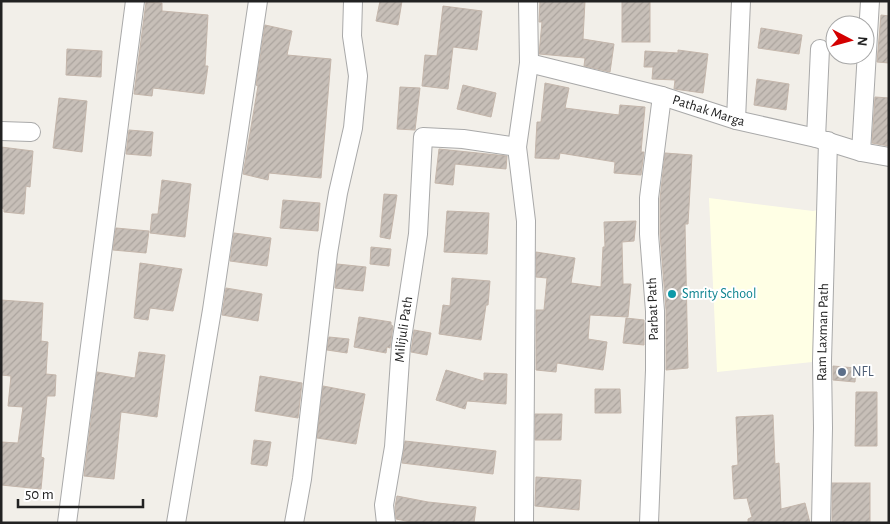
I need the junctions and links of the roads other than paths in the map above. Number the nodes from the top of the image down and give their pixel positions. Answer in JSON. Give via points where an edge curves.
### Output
{"nodes":[{"id":1,"x":135,"y":1,"type":"edge"},
{"id":2,"x":258,"y":1,"type":"edge"},
{"id":3,"x":352,"y":1,"type":"edge"},
{"id":4,"x":528,"y":1,"type":"edge"},
{"id":5,"x":741,"y":1,"type":"edge"},
{"id":6,"x":870,"y":1,"type":"edge"},
{"id":7,"x":820,"y":49,"type":"dead end"},
{"id":8,"x":529,"y":63,"type":"junction"},
{"id":9,"x":662,"y":96,"type":"junction"},
{"id":10,"x":736,"y":120,"type":"junction"},
{"id":11,"x":1,"y":131,"type":"edge"},
{"id":12,"x":31,"y":132,"type":"dead end"},
{"id":13,"x":822,"y":140,"type":"junction"},
{"id":14,"x":517,"y":147,"type":"junction"},
{"id":15,"x":860,"y":152,"type":"junction"},
{"id":16,"x":889,"y":157,"type":"edge"},
{"id":17,"x":67,"y":523,"type":"edge"},
{"id":18,"x":176,"y":523,"type":"edge"},
{"id":19,"x":294,"y":523,"type":"edge"},
{"id":20,"x":386,"y":523,"type":"edge"},
{"id":21,"x":524,"y":523,"type":"edge"},
{"id":22,"x":649,"y":523,"type":"edge"},
{"id":23,"x":821,"y":523,"type":"edge"}],
"edges":[{"from":1,"to":17,"type":"street"},
{"from":2,"to":18,"type":"street","via":[[212,310]]},
{"from":3,"to":19,"type":"street","via":[[352,36],[358,76],[353,128],[330,244]]},
{"from":4,"to":8,"type":"street"},
{"from":5,"to":10,"type":"street"},
{"from":6,"to":15,"type":"street"},
{"from":7,"to":13,"type":"street","name":"Ram Laxman Path"},
{"from":8,"to":9,"type":"street","name":"Pathak Marga"},
{"from":8,"to":14,"type":"street"},
{"from":9,"to":10,"type":"street","name":"Pathak Marga"},
{"from":9,"to":22,"type":"street","name":"Parbat Path","via":[[649,198],[655,370]]},
{"from":10,"to":13,"type":"street","name":"Pathak Marga"},
{"from":11,"to":12,"type":"street"},
{"from":13,"to":15,"type":"street","name":"Pathak Marga"},
{"from":13,"to":23,"type":"street","name":"Ram Laxman Path"},
{"from":14,"to":20,"type":"street","name":"Milijuli Path","via":[[423,137],[418,234],[401,345],[394,447],[384,505]]},
{"from":14,"to":21,"type":"street","via":[[526,221]]},
{"from":15,"to":16,"type":"street","name":"Pathak Marga"}]}
